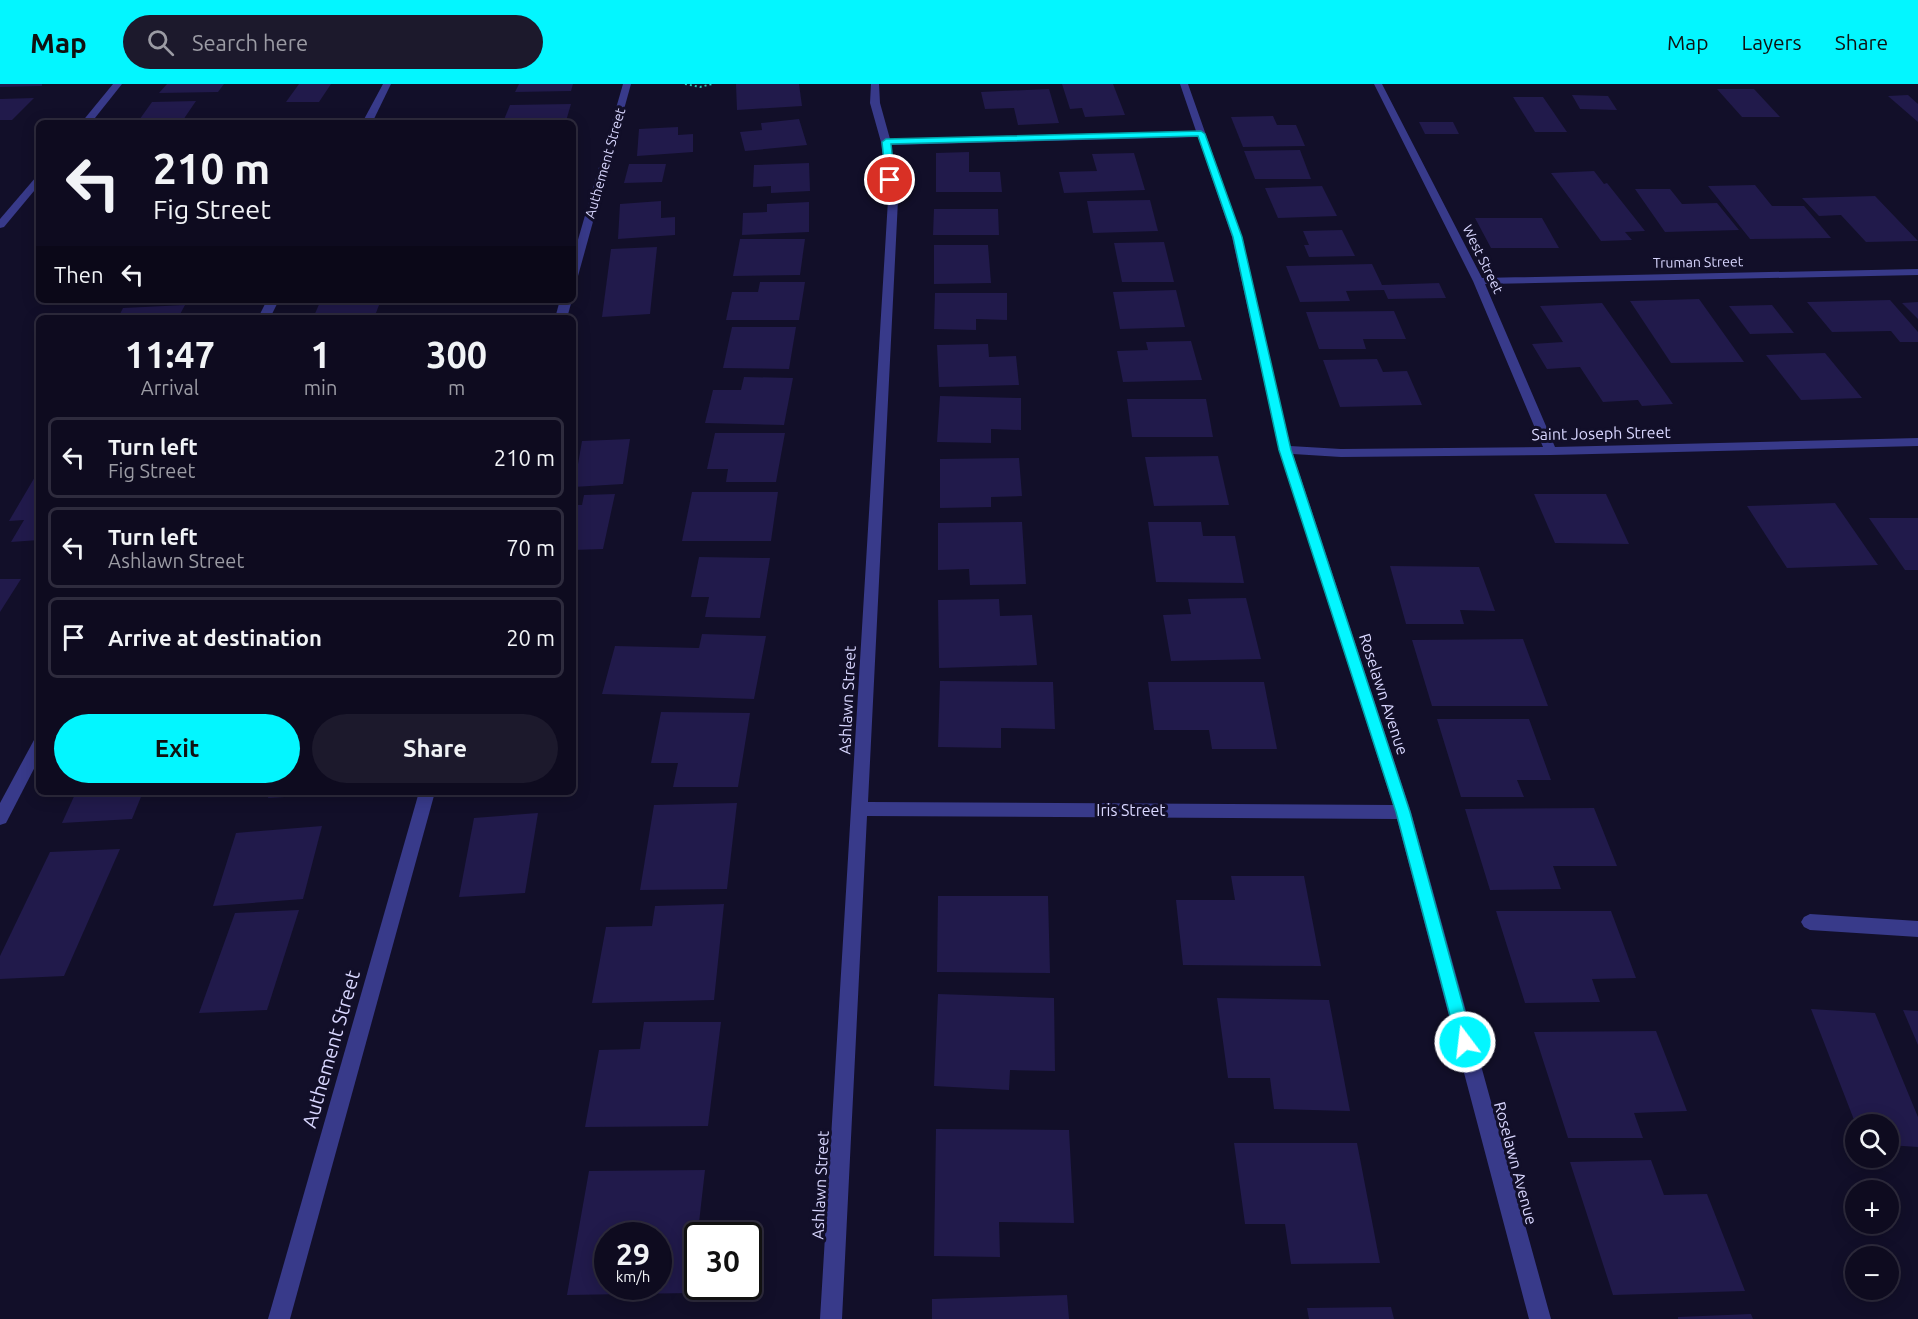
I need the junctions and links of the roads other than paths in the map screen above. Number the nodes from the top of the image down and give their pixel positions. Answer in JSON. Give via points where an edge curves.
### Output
{"nodes":[{"id":1,"x":118,"y":84,"type":"edge"},
{"id":2,"x":387,"y":84,"type":"edge"},
{"id":3,"x":627,"y":84,"type":"edge"},
{"id":4,"x":875,"y":84,"type":"edge"},
{"id":5,"x":1184,"y":84,"type":"edge"},
{"id":6,"x":1378,"y":84,"type":"edge"},
{"id":7,"x":88,"y":120,"type":"edge"},
{"id":8,"x":369,"y":120,"type":"edge"},
{"id":9,"x":1201,"y":134,"type":"junction"},
{"id":10,"x":886,"y":142,"type":"junction"},
{"id":11,"x":36,"y":183,"type":"edge"},
{"id":12,"x":0,"y":225,"type":"edge"},
{"id":13,"x":576,"y":265,"type":"edge"},
{"id":14,"x":1918,"y":272,"type":"edge"},
{"id":15,"x":1478,"y":281,"type":"junction"},
{"id":16,"x":1918,"y":442,"type":"edge"},
{"id":17,"x":1285,"y":450,"type":"junction"},
{"id":18,"x":1551,"y":451,"type":"junction"},
{"id":19,"x":36,"y":750,"type":"edge"},
{"id":20,"x":426,"y":795,"type":"edge"},
{"id":21,"x":859,"y":808,"type":"junction"},
{"id":22,"x":1403,"y":812,"type":"junction"},
{"id":23,"x":0,"y":818,"type":"edge"},
{"id":24,"x":1810,"y":922,"type":"dead end"},
{"id":25,"x":1918,"y":930,"type":"edge"},
{"id":26,"x":279,"y":1319,"type":"edge"},
{"id":27,"x":831,"y":1319,"type":"edge"},
{"id":28,"x":1540,"y":1319,"type":"edge"}],
"edges":[{"from":1,"to":7,"type":"street"},
{"from":2,"to":8,"type":"street"},
{"from":3,"to":13,"type":"street","name":"Authement Street"},
{"from":4,"to":10,"type":"street","name":"Ashlawn Street","via":[[875,103]]},
{"from":5,"to":9,"type":"street","name":"Roselawn Avenue"},
{"from":6,"to":15,"type":"street","name":"West Street"},
{"from":9,"to":10,"type":"street"},
{"from":9,"to":17,"type":"street","name":"Roselawn Avenue","via":[[1237,237]]},
{"from":10,"to":21,"type":"street","name":"Ashlawn Street","via":[[893,200]]},
{"from":11,"to":12,"type":"street"},
{"from":14,"to":15,"type":"street","name":"Truman Street"},
{"from":15,"to":18,"type":"street","name":"West Street"},
{"from":16,"to":18,"type":"street","name":"Saint Joseph Street"},
{"from":17,"to":18,"type":"street","name":"Saint Joseph Street"},
{"from":17,"to":22,"type":"street","name":"Roselawn Avenue"},
{"from":19,"to":23,"type":"street"},
{"from":20,"to":26,"type":"street","name":"Authement Street"},
{"from":21,"to":22,"type":"street","name":"Iris Street"},
{"from":21,"to":27,"type":"street","name":"Ashlawn Street"},
{"from":22,"to":28,"type":"street","name":"Roselawn Avenue"},
{"from":24,"to":25,"type":"street"}]}
